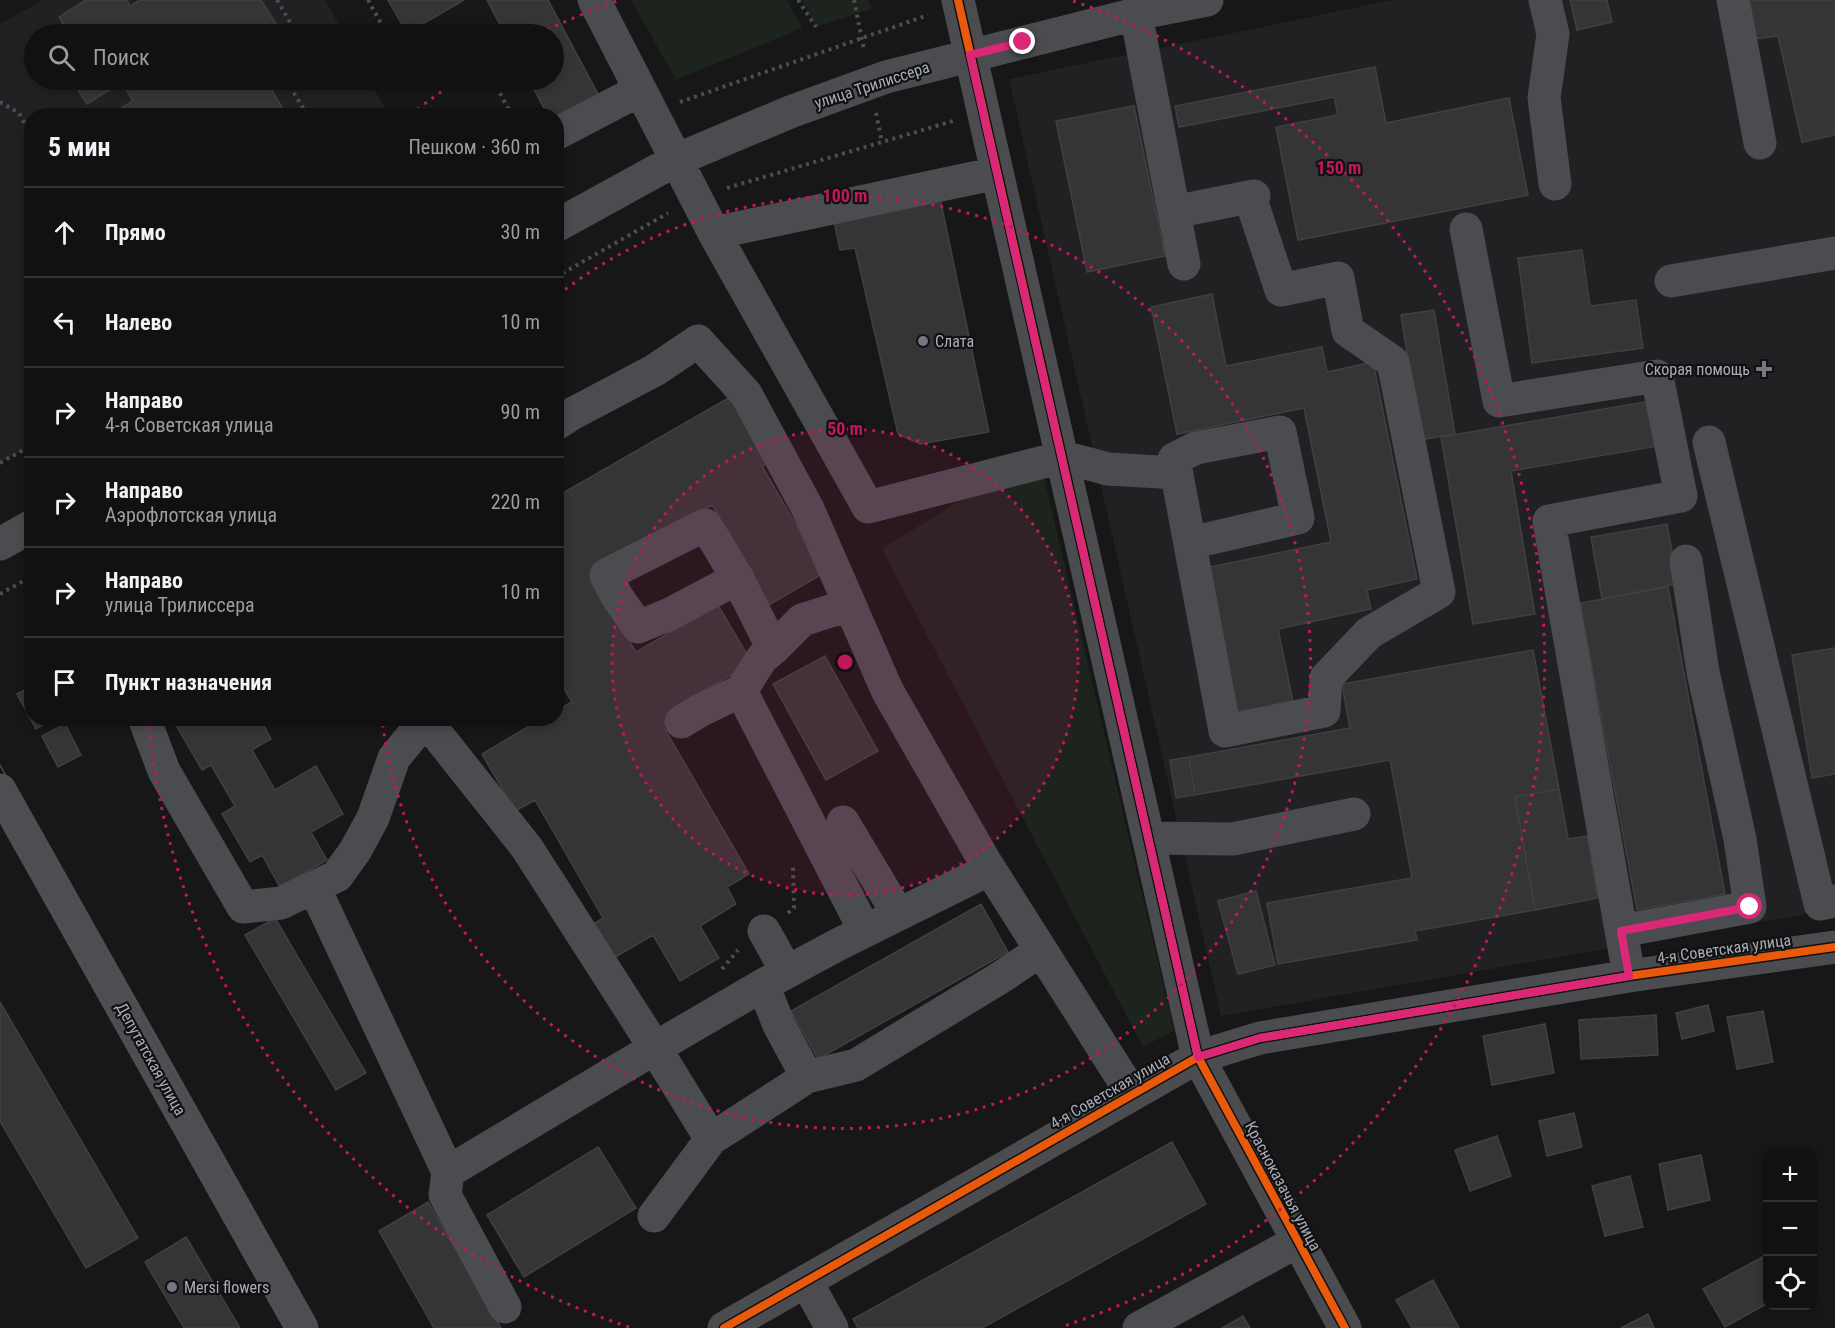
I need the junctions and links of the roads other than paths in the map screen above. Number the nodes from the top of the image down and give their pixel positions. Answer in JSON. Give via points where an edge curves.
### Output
{"nodes":[{"id":1,"x":594,"y":0,"type":"edge"},
{"id":2,"x":1208,"y":0,"type":"edge"},
{"id":3,"x":1545,"y":0,"type":"edge"},
{"id":4,"x":1732,"y":0,"type":"edge"},
{"id":5,"x":958,"y":2,"type":"edge"},
{"id":6,"x":1136,"y":14,"type":"junction"},
{"id":7,"x":970,"y":55,"type":"junction"},
{"id":8,"x":646,"y":101,"type":"junction"},
{"id":9,"x":564,"y":131,"type":"edge"},
{"id":10,"x":1760,"y":143,"type":"dead end"},
{"id":11,"x":676,"y":159,"type":"junction"},
{"id":12,"x":997,"y":173,"type":"junction"},
{"id":13,"x":1556,"y":184,"type":"dead end"},
{"id":14,"x":1174,"y":212,"type":"junction"},
{"id":15,"x":564,"y":222,"type":"edge"},
{"id":16,"x":1466,"y":229,"type":"dead end"},
{"id":17,"x":714,"y":233,"type":"junction"},
{"id":18,"x":1835,"y":253,"type":"edge"},
{"id":19,"x":1184,"y":264,"type":"dead end"},
{"id":20,"x":1671,"y":281,"type":"dead end"},
{"id":21,"x":564,"y":419,"type":"edge"},
{"id":22,"x":1709,"y":442,"type":"dead end"},
{"id":23,"x":1063,"y":457,"type":"junction"},
{"id":24,"x":1177,"y":473,"type":"junction"},
{"id":25,"x":24,"y":530,"type":"edge"},
{"id":26,"x":1190,"y":543,"type":"junction"},
{"id":27,"x":0,"y":544,"type":"edge"},
{"id":28,"x":1686,"y":561,"type":"dead end"},
{"id":29,"x":738,"y":578,"type":"dead end"},
{"id":30,"x":849,"y":605,"type":"junction"},
{"id":31,"x":773,"y":649,"type":"junction"},
{"id":32,"x":741,"y":691,"type":"junction"},
{"id":33,"x":681,"y":722,"type":"dead end"},
{"id":34,"x":147,"y":726,"type":"edge"},
{"id":35,"x":423,"y":726,"type":"edge"},
{"id":36,"x":435,"y":726,"type":"edge"},
{"id":37,"x":0,"y":789,"type":"edge"},
{"id":38,"x":1354,"y":814,"type":"dead end"},
{"id":39,"x":843,"y":822,"type":"dead end"},
{"id":40,"x":1149,"y":838,"type":"junction"},
{"id":41,"x":990,"y":869,"type":"junction"},
{"id":42,"x":314,"y":887,"type":"junction"},
{"id":43,"x":1835,"y":901,"type":"edge"},
{"id":44,"x":898,"y":914,"type":"junction"},
{"id":45,"x":764,"y":931,"type":"road end"},
{"id":46,"x":865,"y":931,"type":"junction"},
{"id":47,"x":1621,"y":931,"type":"junction"},
{"id":48,"x":1835,"y":946,"type":"edge"},
{"id":49,"x":1041,"y":950,"type":"junction"},
{"id":50,"x":1629,"y":976,"type":"junction"},
{"id":51,"x":775,"y":978,"type":"junction"},
{"id":52,"x":655,"y":1048,"type":"junction"},
{"id":53,"x":1198,"y":1057,"type":"junction"},
{"id":54,"x":807,"y":1077,"type":"junction"},
{"id":55,"x":1122,"y":1078,"type":"dead end"},
{"id":56,"x":711,"y":1139,"type":"junction"},
{"id":57,"x":448,"y":1172,"type":"junction"},
{"id":58,"x":654,"y":1216,"type":"dead end"},
{"id":59,"x":1298,"y":1241,"type":"junction"},
{"id":60,"x":806,"y":1281,"type":"junction"},
{"id":61,"x":505,"y":1307,"type":"dead end"},
{"id":62,"x":302,"y":1328,"type":"edge"},
{"id":63,"x":724,"y":1328,"type":"edge"},
{"id":64,"x":832,"y":1328,"type":"edge"},
{"id":65,"x":1139,"y":1328,"type":"edge"},
{"id":66,"x":1345,"y":1328,"type":"edge"}],
"edges":[{"from":1,"to":8,"type":"street"},
{"from":2,"to":6,"type":"street","name":"улица Трилиссера"},
{"from":3,"to":13,"type":"street","via":[[1553,34],[1544,98]]},
{"from":4,"to":10,"type":"street"},
{"from":5,"to":7,"type":"street","name":"Красноказачья улица"},
{"from":6,"to":7,"type":"street","name":"улица Трилиссера"},
{"from":6,"to":14,"type":"street"},
{"from":7,"to":11,"type":"street","name":"улица Трилиссера","via":[[886,77]]},
{"from":7,"to":12,"type":"street","name":"Красноказачья улица"},
{"from":8,"to":9,"type":"street"},
{"from":8,"to":11,"type":"street"},
{"from":11,"to":15,"type":"street","name":"улица Трилиссера"},
{"from":11,"to":17,"type":"street"},
{"from":12,"to":17,"type":"street"},
{"from":12,"to":23,"type":"street","name":"Красноказачья улица"},
{"from":14,"to":19,"type":"street"},
{"from":14,"to":26,"type":"street","via":[[1252,197],[1281,290],[1338,278],[1348,331],[1393,362],[1439,592],[1369,633],[1326,678],[1324,711],[1225,731]]},
{"from":16,"to":47,"type":"street","via":[[1499,401],[1657,376],[1681,496],[1549,521]]},
{"from":17,"to":23,"type":"street","via":[[868,507]]},
{"from":18,"to":20,"type":"street"},
{"from":21,"to":30,"type":"street","via":[[656,370],[698,341],[746,394],[808,509]]},
{"from":22,"to":43,"type":"street","via":[[1820,904]]},
{"from":23,"to":24,"type":"street","via":[[1108,470]]},
{"from":23,"to":40,"type":"street","name":"Красноказачья улица"},
{"from":24,"to":26,"type":"street"},
{"from":24,"to":26,"type":"street","via":[[1174,459],[1196,448],[1280,432],[1298,518]]},
{"from":25,"to":27,"type":"street"},
{"from":28,"to":47,"type":"street","via":[[1703,672],[1740,839],[1750,907]]},
{"from":29,"to":31,"type":"street"},
{"from":30,"to":31,"type":"street","via":[[802,620]]},
{"from":30,"to":41,"type":"street","via":[[887,690]]},
{"from":31,"to":32,"type":"street","via":[[762,658]]},
{"from":32,"to":33,"type":"street"},
{"from":32,"to":46,"type":"street"},
{"from":34,"to":42,"type":"street","via":[[164,771],[243,907],[281,903]]},
{"from":35,"to":42,"type":"street","via":[[394,758],[373,818],[355,851],[337,876]]},
{"from":36,"to":52,"type":"street","via":[[527,848]]},
{"from":37,"to":62,"type":"main road","name":"Депутатская улица"},
{"from":38,"to":40,"type":"street","via":[[1233,838]]},
{"from":39,"to":44,"type":"street"},
{"from":40,"to":53,"type":"street","name":"Красноказачья улица"},
{"from":41,"to":44,"type":"street"},
{"from":41,"to":49,"type":"street"},
{"from":42,"to":57,"type":"street"},
{"from":44,"to":46,"type":"street"},
{"from":45,"to":51,"type":"street"},
{"from":46,"to":51,"type":"street"},
{"from":47,"to":50,"type":"street"},
{"from":48,"to":50,"type":"street","name":"4-я Советская улица"},
{"from":49,"to":54,"type":"street","via":[[856,1065]]},
{"from":49,"to":55,"type":"street"},
{"from":50,"to":53,"type":"street","name":"4-я Советская улица","via":[[1260,1038]]},
{"from":51,"to":52,"type":"street"},
{"from":51,"to":54,"type":"street","via":[[779,1025]]},
{"from":52,"to":56,"type":"street"},
{"from":52,"to":57,"type":"street"},
{"from":53,"to":59,"type":"street","name":"Красноказачья улица"},
{"from":53,"to":60,"type":"street","name":"4-я Советская улица"},
{"from":54,"to":56,"type":"street"},
{"from":56,"to":58,"type":"street"},
{"from":57,"to":61,"type":"street","via":[[446,1195]]},
{"from":59,"to":65,"type":"street"},
{"from":59,"to":66,"type":"street","name":"Красноказачья улица"},
{"from":60,"to":63,"type":"street","name":"4-я Советская улица"},
{"from":60,"to":64,"type":"street"}]}
